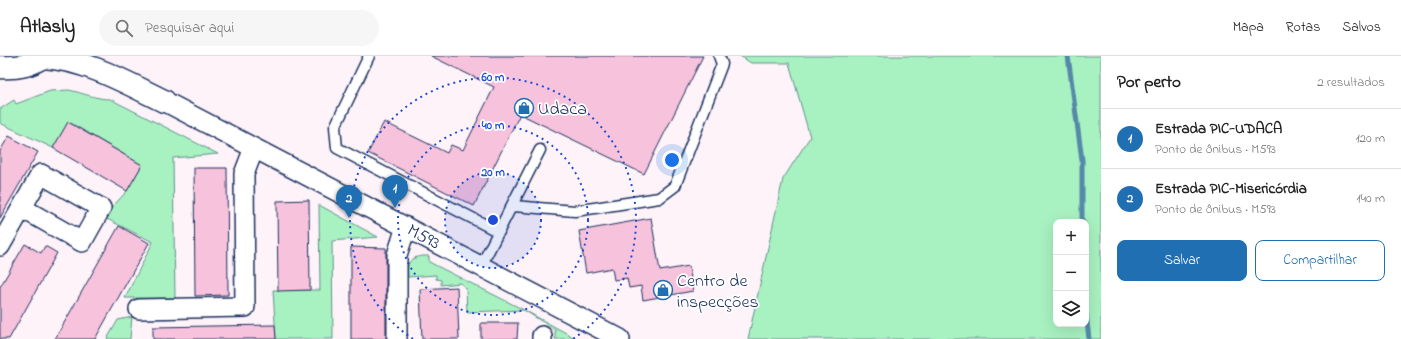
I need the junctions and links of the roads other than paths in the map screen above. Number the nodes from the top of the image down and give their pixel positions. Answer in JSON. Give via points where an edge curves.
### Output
{"nodes":[{"id":1,"x":107,"y":56,"type":"edge"},
{"id":2,"x":369,"y":56,"type":"edge"},
{"id":3,"x":719,"y":56,"type":"edge"},
{"id":4,"x":40,"y":59,"type":"edge"},
{"id":5,"x":0,"y":67,"type":"edge"},
{"id":6,"x":0,"y":84,"type":"edge"},
{"id":7,"x":164,"y":101,"type":"junction"},
{"id":8,"x":254,"y":148,"type":"junction"},
{"id":9,"x":540,"y":150,"type":"dead end"},
{"id":10,"x":513,"y":206,"type":"junction"},
{"id":11,"x":22,"y":208,"type":"dead end"},
{"id":12,"x":406,"y":227,"type":"junction"},
{"id":13,"x":500,"y":232,"type":"junction"},
{"id":14,"x":0,"y":246,"type":"edge"},
{"id":15,"x":481,"y":266,"type":"junction"},
{"id":16,"x":139,"y":309,"type":"dead end"},
{"id":17,"x":398,"y":339,"type":"edge"},
{"id":18,"x":620,"y":339,"type":"edge"}],
"edges":[{"from":1,"to":7,"type":"street","via":[[126,74]]},
{"from":2,"to":13,"type":"lane","via":[[335,127],[337,148]]},
{"from":3,"to":10,"type":"lane","via":[[722,64],[674,186],[659,198],[575,211]]},
{"from":4,"to":5,"type":"street","via":[[15,68]]},
{"from":4,"to":6,"type":"street"},
{"from":4,"to":7,"type":"street","via":[[63,60],[102,71]]},
{"from":7,"to":8,"type":"street","name":"M593"},
{"from":8,"to":12,"type":"street","name":"M593"},
{"from":8,"to":16,"type":"street","via":[[244,174],[245,307]]},
{"from":9,"to":10,"type":"lane"},
{"from":10,"to":13,"type":"lane"},
{"from":11,"to":14,"type":"street"},
{"from":12,"to":15,"type":"street","name":"M593"},
{"from":12,"to":17,"type":"street","via":[[397,255]]},
{"from":13,"to":15,"type":"lane"},
{"from":15,"to":18,"type":"street","name":"M593"}]}
